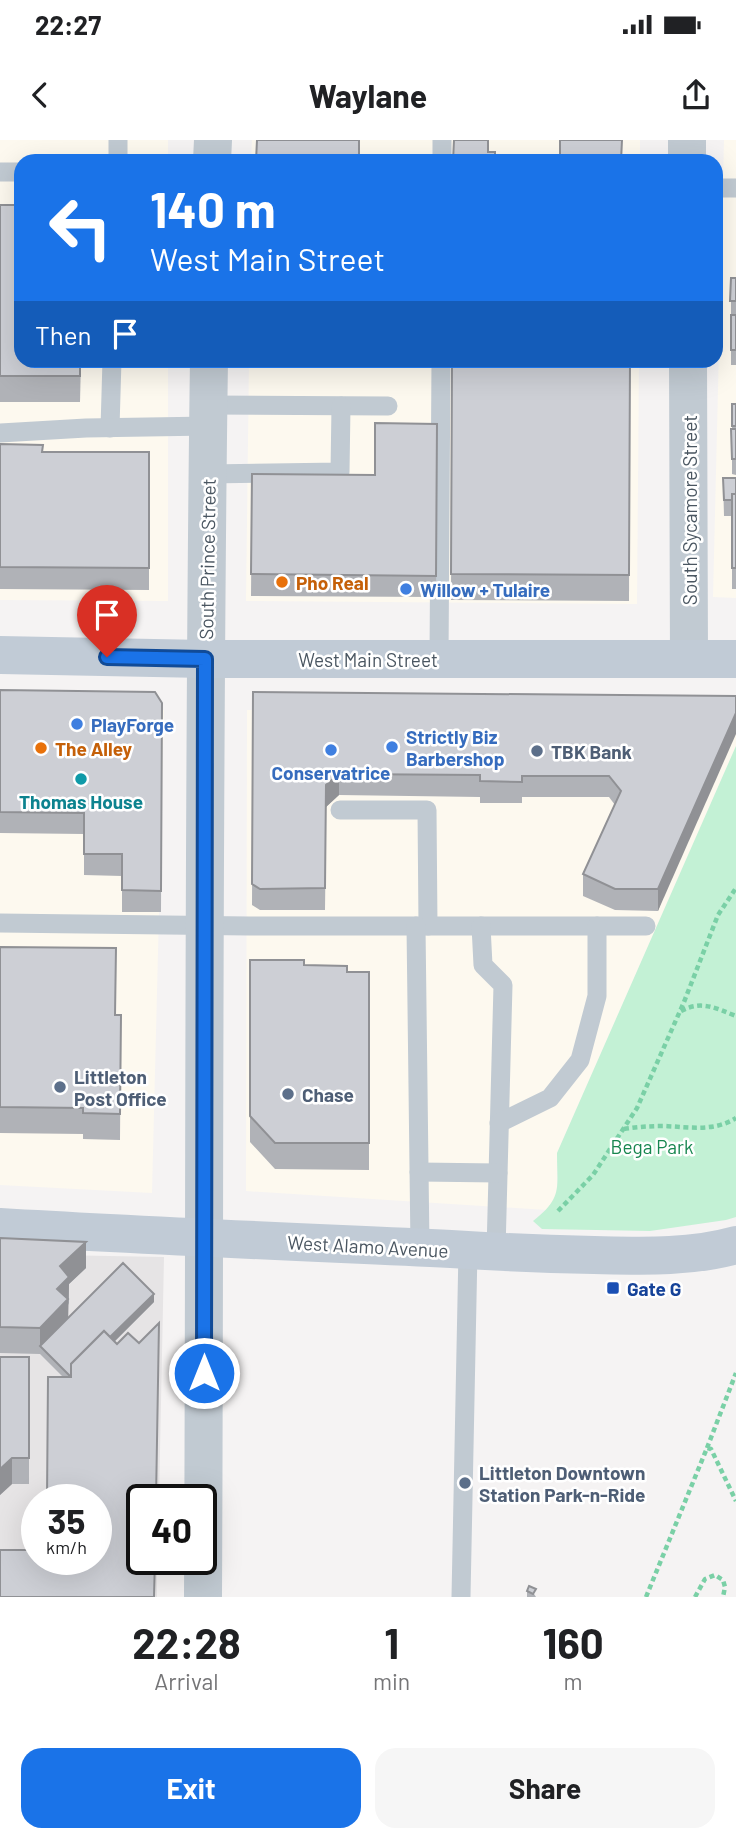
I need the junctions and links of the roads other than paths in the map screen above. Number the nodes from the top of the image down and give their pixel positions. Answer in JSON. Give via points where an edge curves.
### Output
{"nodes":[{"id":1,"x":112,"y":368,"type":"edge"},
{"id":2,"x":209,"y":368,"type":"edge"},
{"id":3,"x":441,"y":368,"type":"edge"},
{"id":4,"x":688,"y":368,"type":"edge"},
{"id":5,"x":341,"y":406,"type":"junction"},
{"id":6,"x":388,"y":406,"type":"dead end"},
{"id":7,"x":209,"y":416,"type":"junction"},
{"id":8,"x":110,"y":428,"type":"junction"},
{"id":9,"x":0,"y":433,"type":"edge"},
{"id":10,"x":208,"y":474,"type":"junction"},
{"id":11,"x":0,"y":655,"type":"edge"},
{"id":12,"x":205,"y":659,"type":"junction"},
{"id":13,"x":439,"y":659,"type":"junction"},
{"id":14,"x":689,"y":659,"type":"junction"},
{"id":15,"x":736,"y":659,"type":"edge"},
{"id":16,"x":340,"y":810,"type":"dead end"},
{"id":17,"x":0,"y":923,"type":"edge"},
{"id":18,"x":204,"y":926,"type":"junction"},
{"id":19,"x":422,"y":926,"type":"junction"},
{"id":20,"x":481,"y":926,"type":"junction"},
{"id":21,"x":597,"y":926,"type":"junction"},
{"id":22,"x":646,"y":926,"type":"dead end"},
{"id":23,"x":499,"y":1123,"type":"junction"},
{"id":24,"x":419,"y":1172,"type":"junction"},
{"id":25,"x":498,"y":1173,"type":"junction"},
{"id":26,"x":0,"y":1227,"type":"edge"},
{"id":27,"x":205,"y":1238,"type":"junction"},
{"id":28,"x":736,"y":1245,"type":"edge"},
{"id":29,"x":420,"y":1248,"type":"junction"},
{"id":30,"x":482,"y":1251,"type":"junction"},
{"id":31,"x":203,"y":1597,"type":"edge"},
{"id":32,"x":461,"y":1597,"type":"edge"}],
"edges":[{"from":1,"to":8,"type":"lane"},
{"from":2,"to":7,"type":"street","name":"South Prince Street"},
{"from":3,"to":13,"type":"lane"},
{"from":4,"to":14,"type":"street","name":"South Sycamore Street"},
{"from":5,"to":6,"type":"lane"},
{"from":5,"to":7,"type":"lane"},
{"from":5,"to":10,"type":"lane","via":[[341,472]]},
{"from":7,"to":8,"type":"lane"},
{"from":7,"to":10,"type":"street","name":"South Prince Street"},
{"from":8,"to":9,"type":"lane"},
{"from":10,"to":12,"type":"street","name":"South Prince Street"},
{"from":11,"to":12,"type":"main road","name":"West Main Street"},
{"from":12,"to":13,"type":"main road","name":"West Main Street"},
{"from":12,"to":18,"type":"street","name":"South Prince Street"},
{"from":13,"to":14,"type":"main road","name":"West Main Street"},
{"from":14,"to":15,"type":"main road","name":"West Main Street"},
{"from":16,"to":19,"type":"lane","via":[[427,810]]},
{"from":17,"to":18,"type":"lane"},
{"from":18,"to":19,"type":"lane"},
{"from":18,"to":27,"type":"street","name":"South Prince Street"},
{"from":19,"to":20,"type":"lane"},
{"from":19,"to":24,"type":"lane"},
{"from":20,"to":21,"type":"lane"},
{"from":20,"to":23,"type":"lane","via":[[482,965],[503,985]]},
{"from":21,"to":22,"type":"lane"},
{"from":21,"to":23,"type":"lane","via":[[597,996],[580,1060],[550,1098]]},
{"from":23,"to":25,"type":"lane"},
{"from":24,"to":25,"type":"lane"},
{"from":24,"to":29,"type":"lane"},
{"from":25,"to":30,"type":"lane"},
{"from":26,"to":27,"type":"main road","name":"West Alamo Avenue"},
{"from":27,"to":29,"type":"main road","name":"West Alamo Avenue"},
{"from":27,"to":31,"type":"street","name":"South Prince Street"},
{"from":28,"to":30,"type":"main road","name":"West Alamo Avenue","via":[[666,1256]]},
{"from":29,"to":30,"type":"main road","name":"West Alamo Avenue"},
{"from":30,"to":32,"type":"lane"}]}
